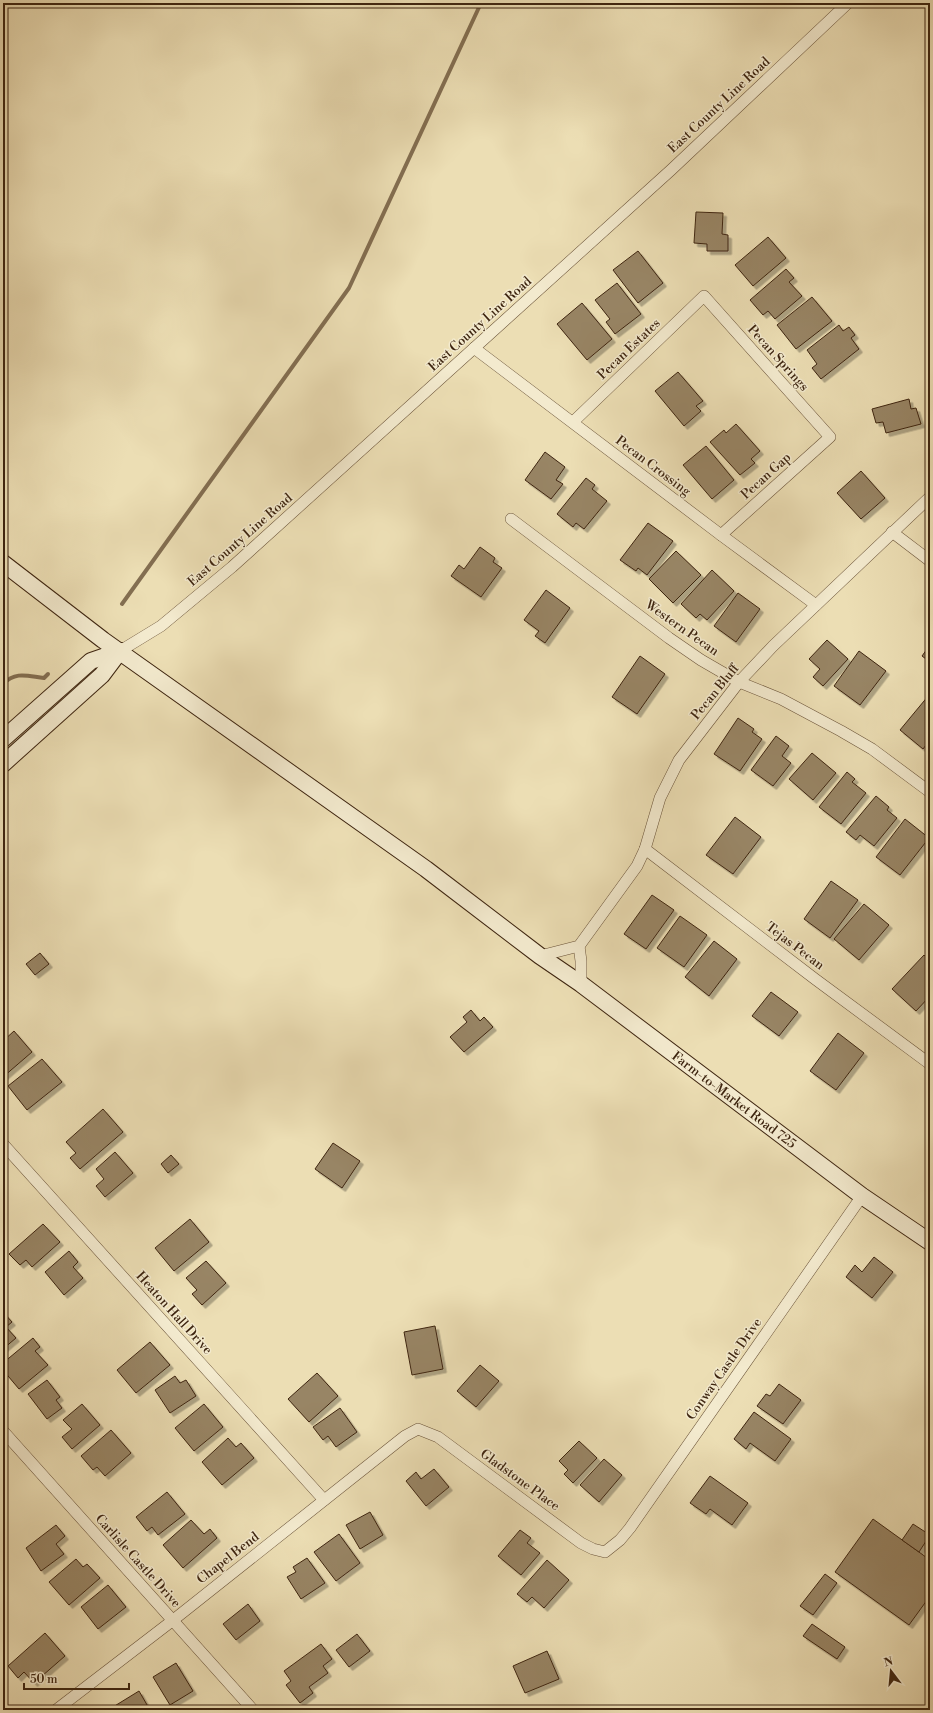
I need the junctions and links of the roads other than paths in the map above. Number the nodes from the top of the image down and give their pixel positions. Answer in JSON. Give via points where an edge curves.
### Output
{"nodes":[{"id":1,"x":848,"y":3,"type":"edge"},
{"id":2,"x":704,"y":296,"type":"joint"},
{"id":3,"x":474,"y":348,"type":"junction"},
{"id":4,"x":573,"y":422,"type":"junction"},
{"id":5,"x":830,"y":437,"type":"joint"},
{"id":6,"x":930,"y":497,"type":"edge"},
{"id":7,"x":511,"y":519,"type":"dead end"},
{"id":8,"x":892,"y":532,"type":"junction"},
{"id":9,"x":721,"y":535,"type":"junction"},
{"id":10,"x":930,"y":561,"type":"edge"},
{"id":11,"x":3,"y":563,"type":"edge"},
{"id":12,"x":816,"y":605,"type":"junction"},
{"id":13,"x":120,"y":651,"type":"junction"},
{"id":14,"x":739,"y":682,"type":"junction"},
{"id":15,"x":3,"y":739,"type":"edge"},
{"id":16,"x":3,"y":764,"type":"edge"},
{"id":17,"x":930,"y":792,"type":"edge"},
{"id":18,"x":644,"y":848,"type":"junction"},
{"id":19,"x":579,"y":946,"type":"junction"},
{"id":20,"x":540,"y":956,"type":"junction"},
{"id":21,"x":580,"y":984,"type":"junction"},
{"id":22,"x":930,"y":1064,"type":"edge"},
{"id":23,"x":3,"y":1144,"type":"edge"},
{"id":24,"x":862,"y":1196,"type":"junction"},
{"id":25,"x":930,"y":1242,"type":"edge"},
{"id":26,"x":418,"y":1429,"type":"joint"},
{"id":27,"x":3,"y":1431,"type":"edge"},
{"id":28,"x":324,"y":1500,"type":"junction"},
{"id":29,"x":605,"y":1552,"type":"joint"},
{"id":30,"x":172,"y":1620,"type":"junction"},
{"id":31,"x":56,"y":1710,"type":"edge"},
{"id":32,"x":253,"y":1710,"type":"edge"}],
"edges":[{"from":1,"to":3,"type":"street","name":"East County Line Road","via":[[671,170]]},
{"from":2,"to":4,"type":"street","name":"Pecan Estates"},
{"from":2,"to":5,"type":"street","name":"Pecan Springs"},
{"from":3,"to":4,"type":"street","name":"Pecan Crossing"},
{"from":3,"to":13,"type":"street","name":"East County Line Road","via":[[232,567],[162,626]]},
{"from":4,"to":9,"type":"street","name":"Pecan Crossing"},
{"from":5,"to":9,"type":"street","name":"Pecan Gap"},
{"from":6,"to":8,"type":"street","name":"Pecan Bluff"},
{"from":7,"to":14,"type":"street","name":"Western Pecan","via":[[669,638]]},
{"from":8,"to":10,"type":"street"},
{"from":8,"to":12,"type":"street","name":"Pecan Bluff"},
{"from":9,"to":12,"type":"street","name":"Pecan Crossing"},
{"from":11,"to":13,"type":"main road","name":"Farm-to-Market Road 725"},
{"from":12,"to":14,"type":"street","name":"Pecan Bluff"},
{"from":13,"to":15,"type":"main road","via":[[91,662]]},
{"from":13,"to":16,"type":"main road","via":[[102,675]]},
{"from":13,"to":20,"type":"main road","name":"Farm-to-Market Road 725","via":[[426,869]]},
{"from":14,"to":17,"type":"street","name":"Western Pecan","via":[[781,699],[841,731]]},
{"from":14,"to":18,"type":"street","name":"Pecan Bluff","via":[[679,760],[660,798]]},
{"from":18,"to":19,"type":"street","name":"Pecan Bluff","via":[[637,866]]},
{"from":18,"to":22,"type":"street","name":"Tejas Pecan"},
{"from":19,"to":20,"type":"street"},
{"from":19,"to":21,"type":"street"},
{"from":20,"to":21,"type":"main road","name":"Farm-to-Market Road 725"},
{"from":21,"to":24,"type":"main road","name":"Farm-to-Market Road 725"},
{"from":23,"to":28,"type":"street","name":"Heaton Hall Drive"},
{"from":24,"to":25,"type":"main road","name":"Farm-to-Market Road 725"},
{"from":24,"to":29,"type":"street","name":"Conway Castle Drive","via":[[630,1528]]},
{"from":26,"to":28,"type":"street","name":"Chapel Bend","via":[[405,1436]]},
{"from":26,"to":29,"type":"street","name":"Gladstone Place","via":[[438,1437],[581,1543]]},
{"from":27,"to":30,"type":"street","name":"Carlisle Castle Drive"},
{"from":28,"to":30,"type":"street","name":"Chapel Bend"},
{"from":30,"to":31,"type":"street","name":"Chapel Bend"},
{"from":30,"to":32,"type":"street","name":"Carlisle Castle Drive"}]}
